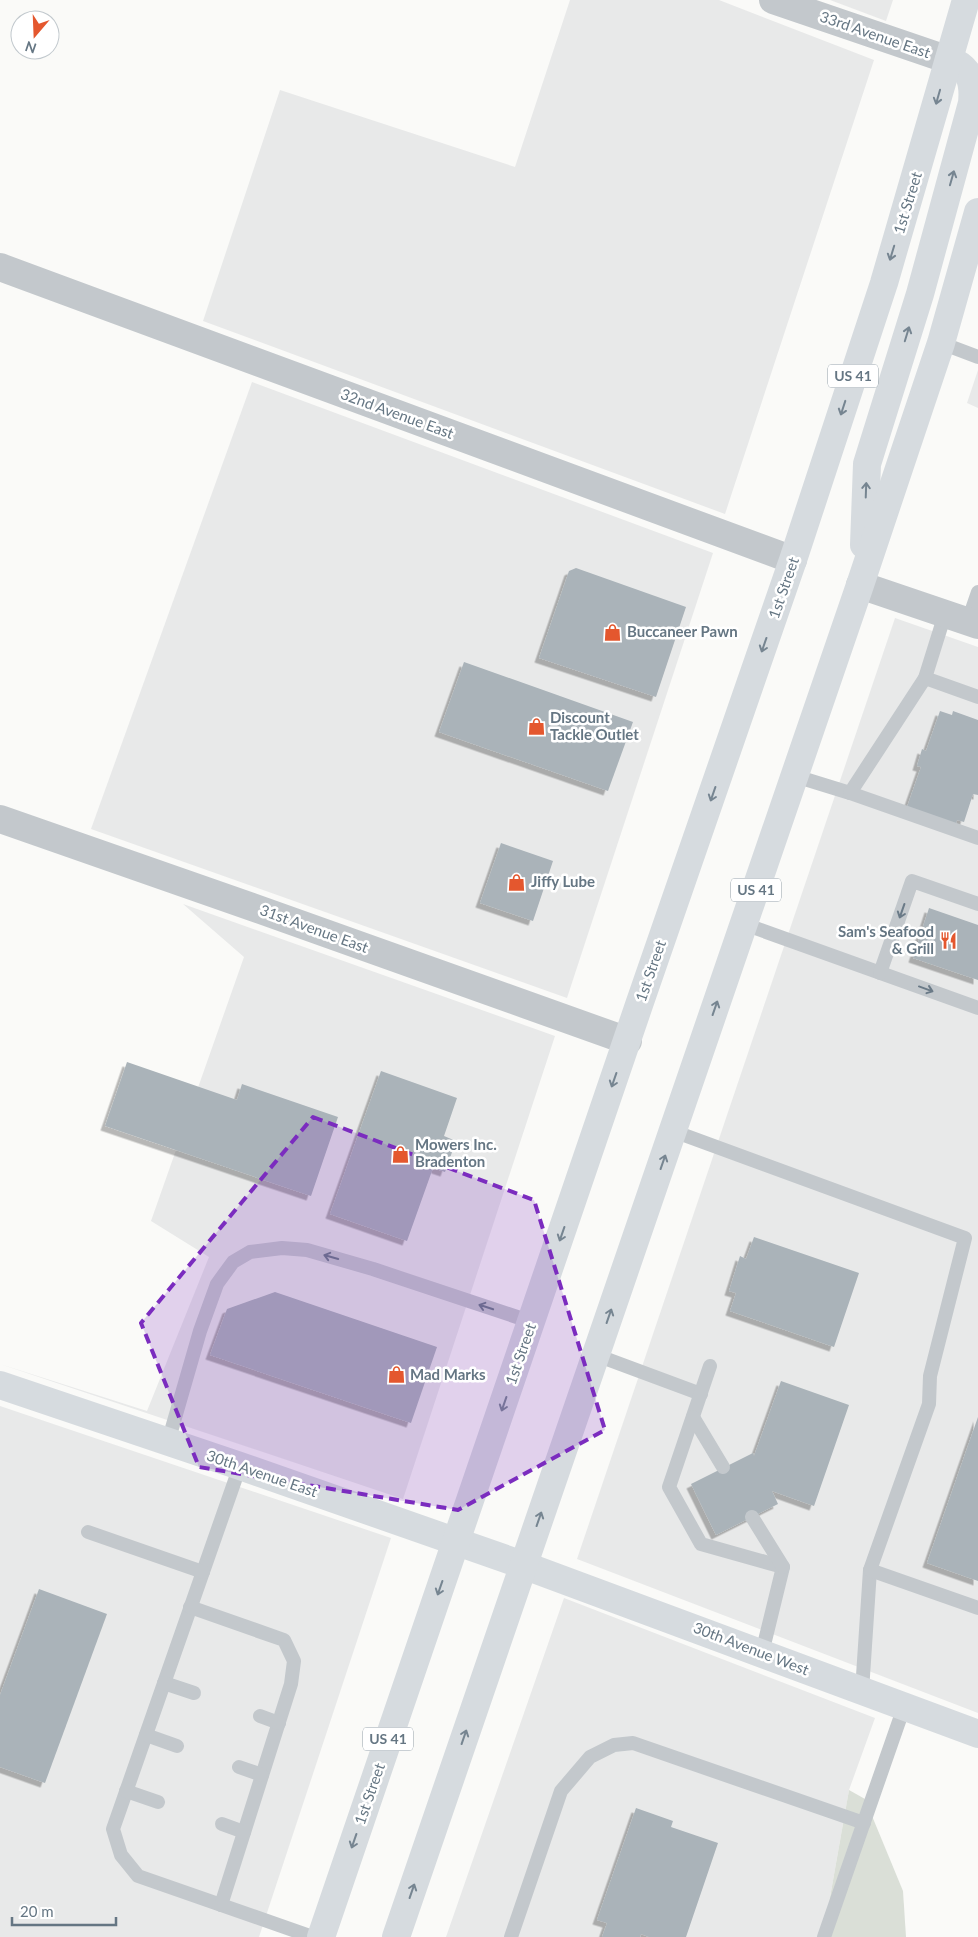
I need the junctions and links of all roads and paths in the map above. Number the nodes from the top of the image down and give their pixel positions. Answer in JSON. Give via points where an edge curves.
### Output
{"nodes":[{"id":1,"x":773,"y":0,"type":"edge"},
{"id":2,"x":966,"y":0,"type":"edge"},
{"id":3,"x":949,"y":60,"type":"junction"},
{"id":4,"x":978,"y":212,"type":"edge"},
{"id":5,"x":0,"y":268,"type":"edge"},
{"id":6,"x":941,"y":343,"type":"junction"},
{"id":7,"x":978,"y":356,"type":"edge"},
{"id":8,"x":794,"y":560,"type":"junction"},
{"id":9,"x":862,"y":579,"type":"junction"},
{"id":10,"x":978,"y":592,"type":"edge"},
{"id":11,"x":963,"y":620,"type":"edge"},
{"id":12,"x":925,"y":678,"type":"junction"},
{"id":13,"x":978,"y":698,"type":"edge"},
{"id":14,"x":795,"y":776,"type":"junction"},
{"id":15,"x":850,"y":793,"type":"junction"},
{"id":16,"x":0,"y":819,"type":"edge"},
{"id":17,"x":978,"y":838,"type":"edge"},
{"id":18,"x":909,"y":890,"type":"junction"},
{"id":19,"x":978,"y":904,"type":"edge"},
{"id":20,"x":978,"y":914,"type":"edge"},
{"id":21,"x":744,"y":924,"type":"junction"},
{"id":22,"x":880,"y":973,"type":"junction"},
{"id":23,"x":978,"y":1008,"type":"edge"},
{"id":24,"x":628,"y":1041,"type":"junction"},
{"id":25,"x":674,"y":1131,"type":"junction"},
{"id":26,"x":532,"y":1322,"type":"junction"},
{"id":27,"x":596,"y":1355,"type":"junction"},
{"id":28,"x":710,"y":1366,"type":"dead end"},
{"id":29,"x":0,"y":1385,"type":"edge"},
{"id":30,"x":701,"y":1394,"type":"junction"},
{"id":31,"x":693,"y":1418,"type":"junction"},
{"id":32,"x":168,"y":1442,"type":"junction"},
{"id":33,"x":240,"y":1466,"type":"junction"},
{"id":34,"x":723,"y":1467,"type":"dead end"},
{"id":35,"x":752,"y":1517,"type":"dead end"},
{"id":36,"x":88,"y":1532,"type":"dead end"},
{"id":37,"x":456,"y":1542,"type":"junction"},
{"id":38,"x":523,"y":1565,"type":"junction"},
{"id":39,"x":783,"y":1567,"type":"junction"},
{"id":40,"x":870,"y":1570,"type":"junction"},
{"id":41,"x":202,"y":1572,"type":"junction"},
{"id":42,"x":190,"y":1607,"type":"junction"},
{"id":43,"x":978,"y":1608,"type":"edge"},
{"id":44,"x":762,"y":1653,"type":"junction"},
{"id":45,"x":164,"y":1683,"type":"junction"},
{"id":46,"x":862,"y":1691,"type":"junction"},
{"id":47,"x":194,"y":1693,"type":"dead end"},
{"id":48,"x":904,"y":1707,"type":"junction"},
{"id":49,"x":260,"y":1716,"type":"dead end"},
{"id":50,"x":279,"y":1723,"type":"junction"},
{"id":51,"x":978,"y":1734,"type":"edge"},
{"id":52,"x":146,"y":1735,"type":"junction"},
{"id":53,"x":177,"y":1746,"type":"dead end"},
{"id":54,"x":239,"y":1767,"type":"dead end"},
{"id":55,"x":262,"y":1775,"type":"junction"},
{"id":56,"x":126,"y":1791,"type":"junction"},
{"id":57,"x":158,"y":1802,"type":"dead end"},
{"id":58,"x":864,"y":1822,"type":"junction"},
{"id":59,"x":222,"y":1824,"type":"dead end"},
{"id":60,"x":244,"y":1832,"type":"junction"},
{"id":61,"x":221,"y":1905,"type":"junction"},
{"id":62,"x":312,"y":1937,"type":"edge"},
{"id":63,"x":321,"y":1937,"type":"edge"},
{"id":64,"x":396,"y":1937,"type":"edge"},
{"id":65,"x":511,"y":1937,"type":"edge"},
{"id":66,"x":824,"y":1937,"type":"edge"}],
"edges":[{"from":1,"to":3,"type":"street","name":"33rd Avenue East"},
{"from":2,"to":3,"type":"main road","name":"1st Street","number":"US 41"},
{"from":3,"to":8,"type":"main road","name":"1st Street","number":"US 41","one_way":true,"via":[[884,283]]},
{"from":9,"to":3,"type":"main road","one_way":true,"via":[[867,464],[920,294],[972,103],[974,89],[970,74]]},
{"from":4,"to":6,"type":"main road","number":"US 41"},
{"from":5,"to":8,"type":"street","name":"32nd Avenue East"},
{"from":6,"to":7,"type":"lane"},
{"from":6,"to":9,"type":"main road","number":"US 41"},
{"from":8,"to":24,"type":"main road","name":"1st Street","number":"US 41","one_way":true},
{"from":9,"to":11,"type":"street"},
{"from":9,"to":14,"type":"main road","number":"US 41"},
{"from":10,"to":11,"type":"lane"},
{"from":11,"to":12,"type":"lane"},
{"from":12,"to":13,"type":"lane"},
{"from":12,"to":15,"type":"lane"},
{"from":14,"to":15,"type":"lane"},
{"from":14,"to":21,"type":"main road","number":"US 41"},
{"from":15,"to":17,"type":"lane"},
{"from":16,"to":24,"type":"street","name":"31st Avenue East"},
{"from":18,"to":19,"type":"lane","via":[[912,881]]},
{"from":18,"to":20,"type":"lane"},
{"from":18,"to":22,"type":"lane","one_way":true},
{"from":21,"to":22,"type":"lane"},
{"from":25,"to":21,"type":"main road","number":"US 41","one_way":true},
{"from":22,"to":23,"type":"lane","one_way":true},
{"from":24,"to":26,"type":"main road","name":"1st Street","number":"US 41","one_way":true},
{"from":27,"to":25,"type":"main road","number":"US 41","one_way":true},
{"from":25,"to":40,"type":"lane","via":[[965,1238],[930,1376],[929,1404]]},
{"from":26,"to":32,"type":"lane","one_way":true,"via":[[307,1250],[282,1248],[250,1252],[233,1262],[217,1284]]},
{"from":26,"to":37,"type":"main road","name":"1st Street","number":"US 41","one_way":true},
{"from":27,"to":30,"type":"lane"},
{"from":38,"to":27,"type":"main road","number":"US 41","one_way":true},
{"from":28,"to":30,"type":"lane"},
{"from":29,"to":32,"type":"main road","name":"30th Avenue East"},
{"from":30,"to":31,"type":"lane"},
{"from":31,"to":34,"type":"lane"},
{"from":31,"to":39,"type":"lane","via":[[669,1488],[701,1544]]},
{"from":32,"to":33,"type":"main road","name":"30th Avenue East"},
{"from":33,"to":37,"type":"main road","name":"30th Avenue East"},
{"from":33,"to":41,"type":"lane"},
{"from":35,"to":39,"type":"lane"},
{"from":36,"to":41,"type":"lane"},
{"from":37,"to":38,"type":"main road","name":"30th Avenue East"},
{"from":37,"to":63,"type":"main road","name":"1st Street","number":"US 41","one_way":true},
{"from":38,"to":44,"type":"main road","name":"30th Avenue West"},
{"from":64,"to":38,"type":"main road","number":"US 41","one_way":true},
{"from":39,"to":44,"type":"lane"},
{"from":40,"to":43,"type":"lane"},
{"from":40,"to":46,"type":"lane"},
{"from":41,"to":42,"type":"lane"},
{"from":42,"to":45,"type":"lane"},
{"from":42,"to":50,"type":"lane","via":[[284,1640],[294,1661]]},
{"from":44,"to":46,"type":"main road","name":"30th Avenue West"},
{"from":45,"to":47,"type":"lane"},
{"from":45,"to":52,"type":"lane"},
{"from":46,"to":48,"type":"main road","name":"30th Avenue West"},
{"from":48,"to":51,"type":"main road","name":"30th Avenue West"},
{"from":48,"to":58,"type":"lane"},
{"from":49,"to":50,"type":"lane"},
{"from":50,"to":55,"type":"lane"},
{"from":52,"to":53,"type":"lane"},
{"from":52,"to":56,"type":"lane"},
{"from":54,"to":55,"type":"lane"},
{"from":55,"to":60,"type":"lane"},
{"from":56,"to":57,"type":"lane"},
{"from":56,"to":61,"type":"lane","via":[[113,1829],[121,1855],[138,1876]]},
{"from":58,"to":65,"type":"lane","via":[[633,1743],[614,1745],[590,1757],[561,1791]]},
{"from":58,"to":66,"type":"lane"},
{"from":59,"to":60,"type":"lane"},
{"from":60,"to":61,"type":"lane"},
{"from":61,"to":62,"type":"lane"}]}
